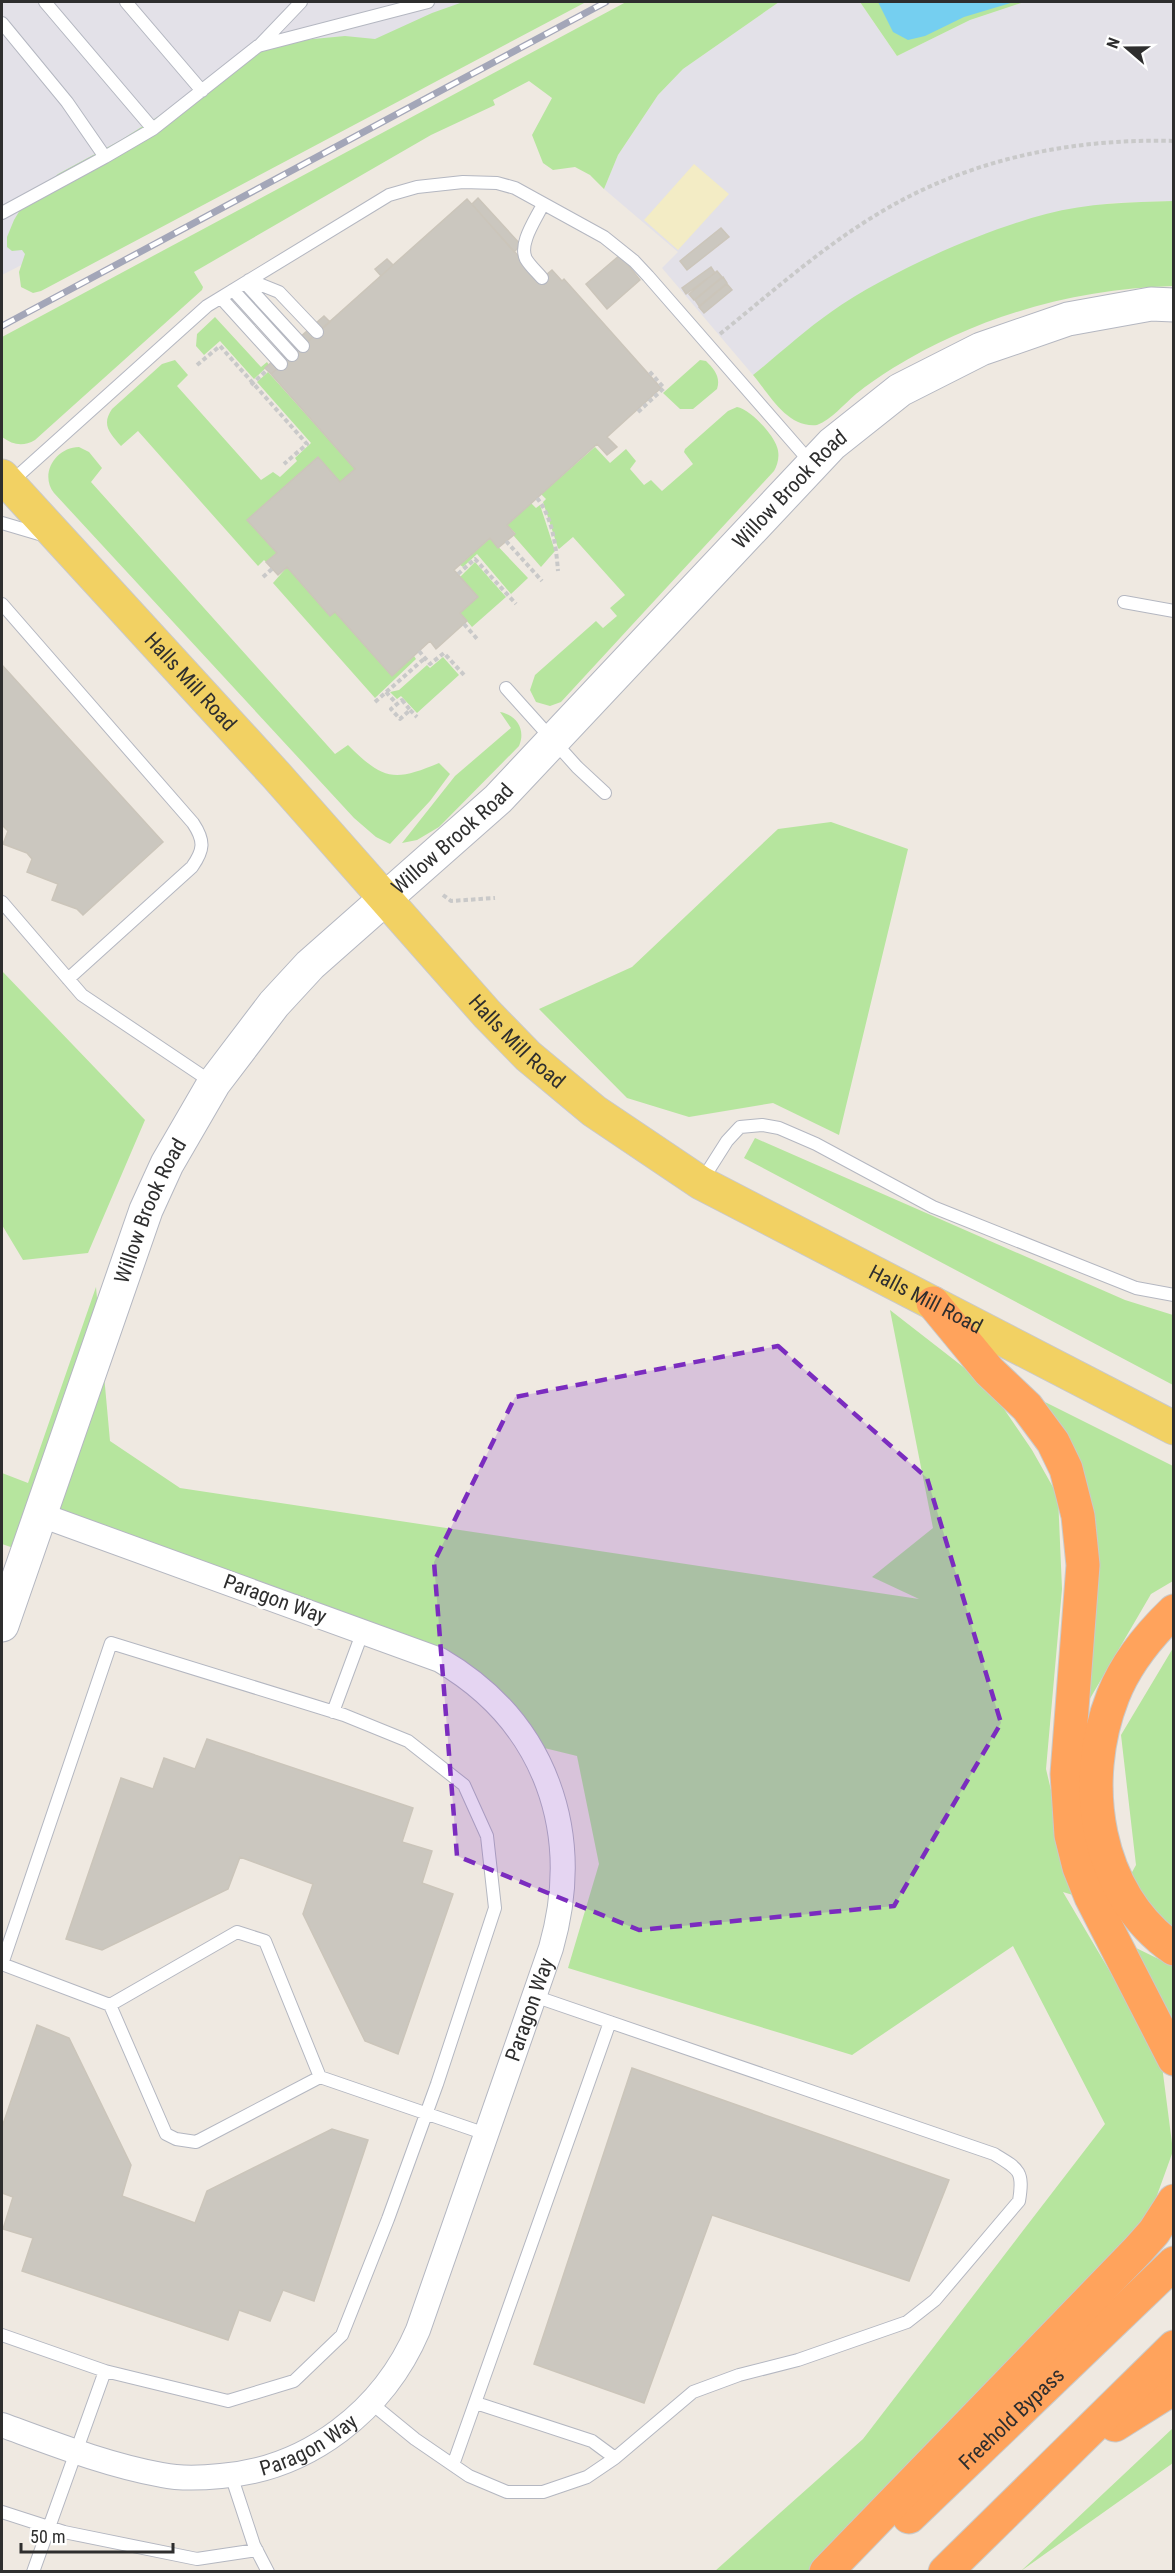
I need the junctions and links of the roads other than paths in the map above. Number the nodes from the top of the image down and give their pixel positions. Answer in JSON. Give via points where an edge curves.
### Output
{"nodes":[{"id":1,"x":45,"y":2,"type":"edge"},
{"id":2,"x":126,"y":2,"type":"edge"},
{"id":3,"x":301,"y":2,"type":"edge"},
{"id":4,"x":428,"y":2,"type":"edge"},
{"id":5,"x":2,"y":23,"type":"edge"},
{"id":6,"x":258,"y":46,"type":"junction"},
{"id":7,"x":202,"y":91,"type":"junction"},
{"id":8,"x":153,"y":129,"type":"junction"},
{"id":9,"x":105,"y":157,"type":"junction"},
{"id":10,"x":543,"y":204,"type":"junction"},
{"id":11,"x":2,"y":213,"type":"edge"},
{"id":12,"x":542,"y":278,"type":"dead end"},
{"id":13,"x":247,"y":281,"type":"junction"},
{"id":14,"x":233,"y":290,"type":"junction"},
{"id":15,"x":221,"y":298,"type":"junction"},
{"id":16,"x":1173,"y":305,"type":"edge"},
{"id":17,"x":317,"y":332,"type":"dead end"},
{"id":18,"x":303,"y":346,"type":"dead end"},
{"id":19,"x":291,"y":356,"type":"dead end"},
{"id":20,"x":276,"y":366,"type":"road end"},
{"id":21,"x":812,"y":465,"type":"junction"},
{"id":22,"x":5,"y":480,"type":"edge"},
{"id":23,"x":2,"y":523,"type":"edge"},
{"id":24,"x":63,"y":542,"type":"junction"},
{"id":25,"x":1124,"y":602,"type":"dead end"},
{"id":26,"x":2,"y":604,"type":"edge"},
{"id":27,"x":1173,"y":611,"type":"edge"},
{"id":28,"x":506,"y":688,"type":"dead end"},
{"id":29,"x":553,"y":740,"type":"junction"},
{"id":30,"x":605,"y":793,"type":"dead end"},
{"id":31,"x":386,"y":899,"type":"junction"},
{"id":32,"x":2,"y":902,"type":"edge"},
{"id":33,"x":68,"y":979,"type":"junction"},
{"id":34,"x":214,"y":1083,"type":"junction"},
{"id":35,"x":701,"y":1183,"type":"junction"},
{"id":36,"x":1173,"y":1295,"type":"edge"},
{"id":37,"x":933,"y":1302,"type":"junction"},
{"id":38,"x":1130,"y":1405,"type":"junction"},
{"id":39,"x":1173,"y":1411,"type":"edge"},
{"id":40,"x":1173,"y":1428,"type":"edge"},
{"id":41,"x":41,"y":1515,"type":"junction"},
{"id":42,"x":1173,"y":1611,"type":"edge"},
{"id":43,"x":2,"y":1625,"type":"edge"},
{"id":44,"x":363,"y":1631,"type":"junction"},
{"id":45,"x":333,"y":1712,"type":"junction"},
{"id":46,"x":1173,"y":1949,"type":"edge"},
{"id":47,"x":2,"y":1964,"type":"edge"},
{"id":48,"x":534,"y":1996,"type":"junction"},
{"id":49,"x":110,"y":2005,"type":"junction"},
{"id":50,"x":610,"y":2022,"type":"junction"},
{"id":51,"x":1173,"y":2059,"type":"edge"},
{"id":52,"x":320,"y":2077,"type":"junction"},
{"id":53,"x":427,"y":2113,"type":"junction"},
{"id":54,"x":486,"y":2134,"type":"junction"},
{"id":55,"x":1173,"y":2201,"type":"edge"},
{"id":56,"x":1173,"y":2262,"type":"edge"},
{"id":57,"x":2,"y":2335,"type":"edge"},
{"id":58,"x":1173,"y":2347,"type":"edge"},
{"id":59,"x":105,"y":2371,"type":"junction"},
{"id":60,"x":1173,"y":2388,"type":"edge"},
{"id":61,"x":372,"y":2403,"type":"junction"},
{"id":62,"x":476,"y":2403,"type":"junction"},
{"id":63,"x":2,"y":2425,"type":"edge"},
{"id":64,"x":75,"y":2452,"type":"junction"},
{"id":65,"x":615,"y":2458,"type":"junction"},
{"id":66,"x":453,"y":2465,"type":"junction"},
{"id":67,"x":1044,"y":2474,"type":"junction"},
{"id":68,"x":231,"y":2475,"type":"junction"},
{"id":69,"x":2,"y":2512,"type":"edge"},
{"id":70,"x":48,"y":2527,"type":"junction"},
{"id":71,"x":257,"y":2550,"type":"junction"},
{"id":72,"x":33,"y":2571,"type":"edge"},
{"id":73,"x":268,"y":2571,"type":"edge"},
{"id":74,"x":826,"y":2571,"type":"edge"},
{"id":75,"x":848,"y":2571,"type":"edge"},
{"id":76,"x":945,"y":2571,"type":"edge"}],
"edges":[{"from":1,"to":8,"type":"lane"},
{"from":2,"to":7,"type":"lane"},
{"from":3,"to":6,"type":"lane"},
{"from":4,"to":6,"type":"lane"},
{"from":5,"to":9,"type":"lane","via":[[67,102]]},
{"from":6,"to":7,"type":"lane"},
{"from":7,"to":8,"type":"lane"},
{"from":8,"to":9,"type":"lane"},
{"from":9,"to":11,"type":"lane"},
{"from":10,"to":12,"type":"lane","via":[[524,246],[525,257]]},
{"from":10,"to":13,"type":"lane","via":[[489,181],[407,190],[381,199]]},
{"from":10,"to":21,"type":"lane","via":[[604,237],[634,261]]},
{"from":13,"to":14,"type":"lane"},
{"from":13,"to":17,"type":"lane","via":[[279,292]]},
{"from":13,"to":18,"type":"lane"},
{"from":14,"to":15,"type":"lane"},
{"from":14,"to":19,"type":"lane"},
{"from":15,"to":20,"type":"lane"},
{"from":15,"to":22,"type":"lane"},
{"from":16,"to":21,"type":"street","name":"Willow Brook Road","via":[[1151,304],[1068,318],[981,349],[900,390],[832,444]]},
{"from":21,"to":29,"type":"street","name":"Willow Brook Road"},
{"from":22,"to":24,"type":"main road","name":"Halls Mill Road"},
{"from":23,"to":24,"type":"lane"},
{"from":24,"to":31,"type":"main road","name":"Halls Mill Road"},
{"from":25,"to":27,"type":"lane"},
{"from":26,"to":33,"type":"lane","via":[[193,823],[203,844],[192,867]]},
{"from":28,"to":29,"type":"lane"},
{"from":29,"to":30,"type":"lane"},
{"from":29,"to":31,"type":"street","name":"Willow Brook Road","via":[[498,799]]},
{"from":31,"to":34,"type":"street","name":"Willow Brook Road","via":[[310,965]]},
{"from":31,"to":35,"type":"main road","name":"Halls Mill Road","via":[[487,1014],[547,1073],[594,1111]]},
{"from":32,"to":33,"type":"lane"},
{"from":33,"to":34,"type":"lane","via":[[82,994]]},
{"from":34,"to":41,"type":"street","name":"Willow Brook Road","via":[[146,1210]]},
{"from":35,"to":36,"type":"lane","via":[[740,1127],[778,1128],[933,1207],[1136,1288]]},
{"from":35,"to":37,"type":"main road","name":"Halls Mill Road"},
{"from":37,"to":38,"type":"main road","name":"Halls Mill Road"},
{"from":37,"to":51,"type":"highway","via":[[989,1371],[1027,1407],[1053,1442],[1066,1469],[1078,1516],[1083,1565],[1067,1774],[1071,1835],[1091,1898]]},
{"from":38,"to":39,"type":"main road"},
{"from":38,"to":40,"type":"main road","name":"Halls Mill Road"},
{"from":41,"to":43,"type":"street","name":"Willow Brook Road"},
{"from":41,"to":44,"type":"street","name":"Paragon Way"},
{"from":42,"to":46,"type":"highway","via":[[1136,1653],[1107,1712],[1099,1743],[1096,1804],[1108,1861],[1130,1907]]},
{"from":44,"to":45,"type":"lane"},
{"from":44,"to":48,"type":"street","name":"Paragon Way","via":[[440,1660],[473,1682],[503,1709],[537,1760],[557,1814],[564,1864],[558,1925]]},
{"from":45,"to":47,"type":"lane","via":[[111,1643]]},
{"from":45,"to":53,"type":"lane","via":[[408,1741],[464,1785],[487,1836],[495,1908]]},
{"from":47,"to":49,"type":"lane"},
{"from":48,"to":50,"type":"lane"},
{"from":48,"to":54,"type":"street","name":"Paragon Way"},
{"from":49,"to":52,"type":"lane","via":[[166,2134],[176,2139],[196,2142]]},
{"from":49,"to":52,"type":"lane","via":[[237,1932],[265,1941]]},
{"from":50,"to":62,"type":"lane"},
{"from":50,"to":65,"type":"lane","via":[[994,2154],[1017,2168],[1022,2182],[1019,2201],[935,2300],[907,2322],[693,2392]]},
{"from":52,"to":53,"type":"lane"},
{"from":53,"to":54,"type":"lane"},
{"from":53,"to":59,"type":"lane","via":[[342,2335],[294,2381],[228,2401]]},
{"from":54,"to":61,"type":"street","name":"Paragon Way","via":[[414,2338],[392,2378]]},
{"from":55,"to":74,"type":"highway","via":[[1161,2223],[1138,2250]]},
{"from":56,"to":75,"type":"highway","name":"Freehold Bypass"},
{"from":57,"to":59,"type":"lane"},
{"from":58,"to":67,"type":"highway"},
{"from":59,"to":64,"type":"lane"},
{"from":60,"to":67,"type":"highway"},
{"from":61,"to":66,"type":"lane"},
{"from":61,"to":68,"type":"street","name":"Paragon Way","via":[[317,2446],[273,2466]]},
{"from":62,"to":65,"type":"lane","via":[[592,2440]]},
{"from":62,"to":66,"type":"lane"},
{"from":63,"to":64,"type":"street","name":"Paragon Way"},
{"from":64,"to":68,"type":"street","name":"Paragon Way","via":[[162,2475]]},
{"from":64,"to":70,"type":"lane"},
{"from":65,"to":66,"type":"lane","via":[[587,2477],[543,2492],[507,2492]]},
{"from":67,"to":76,"type":"highway"},
{"from":68,"to":71,"type":"lane"},
{"from":69,"to":70,"type":"lane"},
{"from":70,"to":71,"type":"lane","via":[[197,2559]]},
{"from":70,"to":72,"type":"lane"},
{"from":71,"to":73,"type":"lane"}]}
